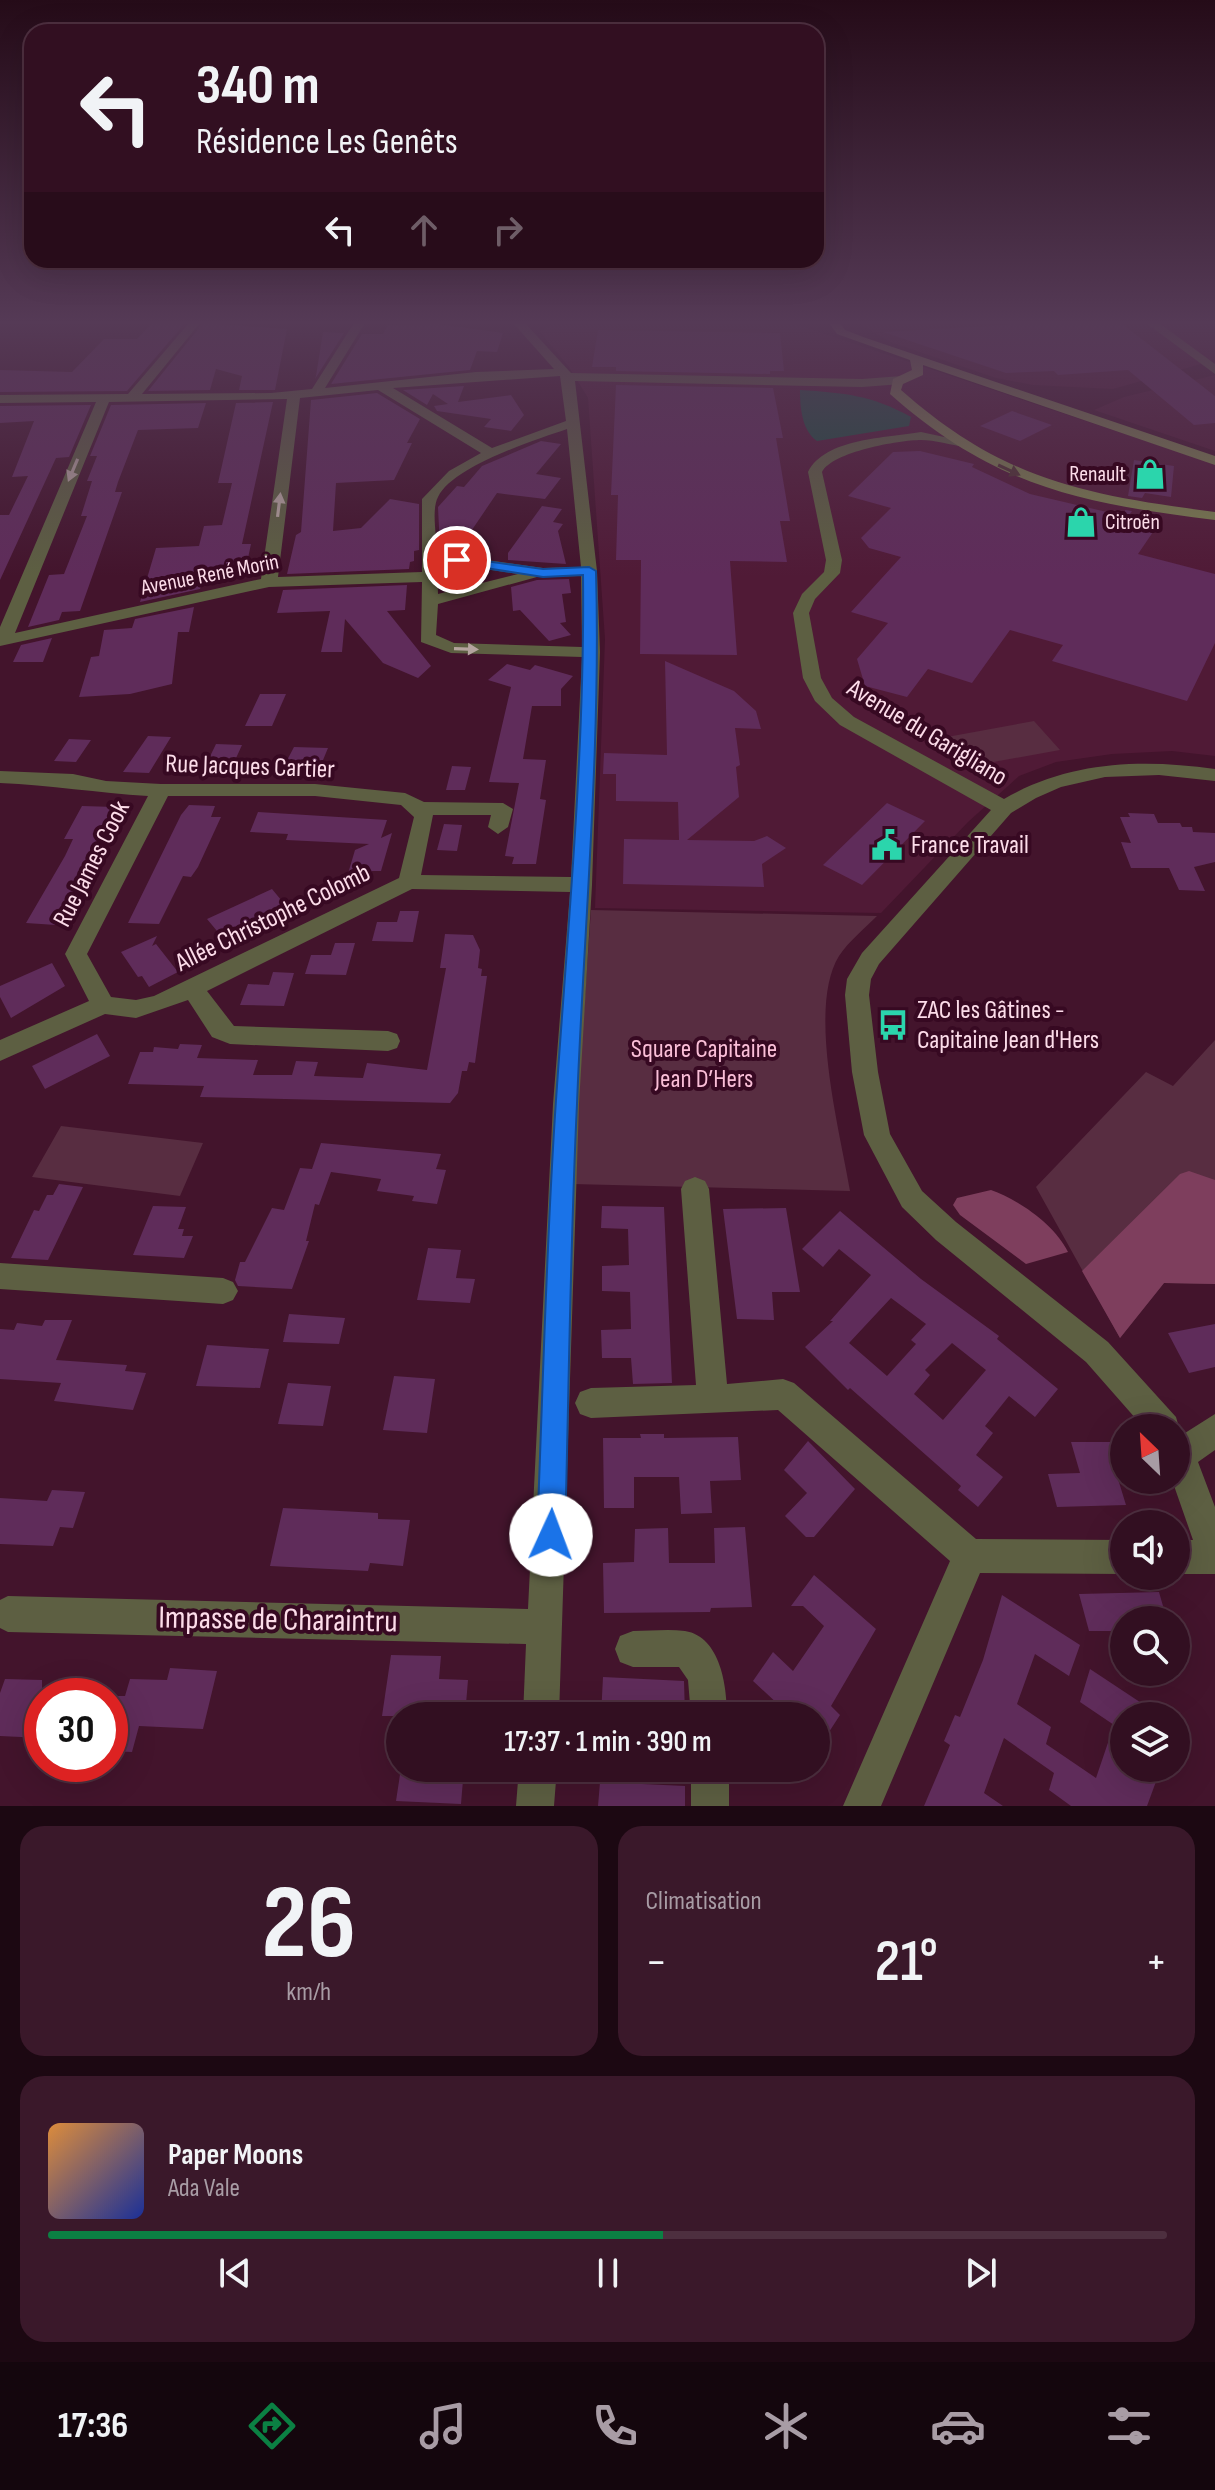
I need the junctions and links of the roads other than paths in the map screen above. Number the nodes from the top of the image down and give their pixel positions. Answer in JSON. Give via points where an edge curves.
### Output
{"nodes":[{"id":1,"x":100,"y":407,"type":"edge"},
{"id":2,"x":292,"y":407,"type":"edge"},
{"id":3,"x":415,"y":407,"type":"edge"},
{"id":4,"x":572,"y":407,"type":"edge"},
{"id":5,"x":923,"y":407,"type":"edge"},
{"id":6,"x":1058,"y":407,"type":"edge"},
{"id":7,"x":575,"y":422,"type":"junction"},
{"id":8,"x":935,"y":422,"type":"junction"},
{"id":9,"x":921,"y":436,"type":"junction"},
{"id":10,"x":965,"y":443,"type":"junction"},
{"id":11,"x":493,"y":455,"type":"junction"},
{"id":12,"x":1215,"y":461,"type":"edge"},
{"id":13,"x":1215,"y":516,"type":"edge"},
{"id":14,"x":429,"y":556,"type":"junction"},
{"id":15,"x":589,"y":571,"type":"junction"},
{"id":16,"x":543,"y":573,"type":"junction"},
{"id":17,"x":429,"y":577,"type":"junction"},
{"id":18,"x":269,"y":582,"type":"junction"},
{"id":19,"x":430,"y":601,"type":"junction"},
{"id":20,"x":3,"y":637,"type":"edge"},
{"id":21,"x":591,"y":652,"type":"junction"},
{"id":22,"x":1215,"y":775,"type":"edge"},
{"id":23,"x":0,"y":777,"type":"edge"},
{"id":24,"x":161,"y":790,"type":"junction"},
{"id":25,"x":420,"y":808,"type":"junction"},
{"id":26,"x":1004,"y":808,"type":"junction"},
{"id":27,"x":498,"y":827,"type":"dead end"},
{"id":28,"x":409,"y":882,"type":"junction"},
{"id":29,"x":581,"y":885,"type":"junction"},
{"id":30,"x":192,"y":988,"type":"junction"},
{"id":31,"x":103,"y":1005,"type":"junction"},
{"id":32,"x":388,"y":1041,"type":"dead end"},
{"id":33,"x":0,"y":1051,"type":"edge"},
{"id":34,"x":695,"y":1189,"type":"dead end"},
{"id":35,"x":0,"y":1276,"type":"edge"},
{"id":36,"x":223,"y":1291,"type":"dead end"},
{"id":37,"x":713,"y":1400,"type":"junction"},
{"id":38,"x":591,"y":1403,"type":"dead end"},
{"id":39,"x":1149,"y":1414,"type":"edge"},
{"id":40,"x":1215,"y":1430,"type":"edge"},
{"id":41,"x":1190,"y":1438,"type":"edge"},
{"id":42,"x":1190,"y":1487,"type":"edge"},
{"id":43,"x":1215,"y":1555,"type":"edge"},
{"id":44,"x":970,"y":1556,"type":"junction"},
{"id":45,"x":1190,"y":1556,"type":"edge"},
{"id":46,"x":1110,"y":1557,"type":"edge"},
{"id":47,"x":8,"y":1614,"type":"dead end"},
{"id":48,"x":547,"y":1627,"type":"junction"},
{"id":49,"x":633,"y":1649,"type":"dead end"},
{"id":50,"x":542,"y":1702,"type":"edge"},
{"id":51,"x":709,"y":1702,"type":"edge"},
{"id":52,"x":537,"y":1782,"type":"edge"},
{"id":53,"x":710,"y":1782,"type":"edge"},
{"id":54,"x":535,"y":1806,"type":"edge"},
{"id":55,"x":710,"y":1806,"type":"edge"},
{"id":56,"x":862,"y":1806,"type":"edge"}],
"edges":[{"from":1,"to":20,"type":"street","one_way":true},
{"from":18,"to":2,"type":"street","one_way":true},
{"from":3,"to":11,"type":"street"},
{"from":4,"to":7,"type":"street"},
{"from":5,"to":8,"type":"main road"},
{"from":6,"to":12,"type":"main road"},
{"from":7,"to":11,"type":"street"},
{"from":7,"to":15,"type":"street"},
{"from":8,"to":9,"type":"street"},
{"from":8,"to":10,"type":"main road"},
{"from":9,"to":10,"type":"street","name":"Avenue du Garigliano"},
{"from":9,"to":26,"type":"street","name":"Avenue du Garigliano","via":[[831,454],[815,472],[834,560],[832,573],[808,597],[801,613],[812,678],[824,701],[847,721]]},
{"from":10,"to":13,"type":"main road","one_way":true,"via":[[1009,471],[1042,483]]},
{"from":11,"to":14,"type":"street","via":[[433,491]]},
{"from":14,"to":16,"type":"street"},
{"from":14,"to":17,"type":"street"},
{"from":15,"to":16,"type":"street"},
{"from":15,"to":21,"type":"street"},
{"from":16,"to":19,"type":"street"},
{"from":17,"to":18,"type":"street","name":"Avenue René Morin"},
{"from":17,"to":19,"type":"street"},
{"from":18,"to":20,"type":"street","name":"Avenue René Morin"},
{"from":19,"to":21,"type":"street","one_way":true,"via":[[427,638],[437,644]]},
{"from":21,"to":29,"type":"street"},
{"from":22,"to":26,"type":"street","name":"Avenue du Garigliano","via":[[1180,769],[1071,775],[1034,788]]},
{"from":23,"to":24,"type":"street","name":"Rue Jacques Cartier"},
{"from":24,"to":25,"type":"street","name":"Rue Jacques Cartier","via":[[315,790],[405,799]]},
{"from":24,"to":31,"type":"street","name":"Rue James Cook","via":[[76,954]]},
{"from":25,"to":27,"type":"street","name":"Rue Jacques Cartier","via":[[503,809]]},
{"from":25,"to":28,"type":"street","via":[[424,817]]},
{"from":26,"to":39,"type":"street","via":[[870,959],[859,979],[857,1015],[877,1135],[912,1199],[1097,1352]]},
{"from":28,"to":29,"type":"street","name":"Allée Christophe Colomb"},
{"from":28,"to":30,"type":"street","name":"Allée Christophe Colomb"},
{"from":29,"to":48,"type":"street","via":[[566,1104]]},
{"from":30,"to":31,"type":"street","name":"Allée Christophe Colomb","via":[[136,1009]]},
{"from":30,"to":32,"type":"street","via":[[230,1035]]},
{"from":31,"to":33,"type":"street","name":"Allée Christophe Colomb"},
{"from":34,"to":37,"type":"street"},
{"from":35,"to":36,"type":"street"},
{"from":37,"to":38,"type":"street"},
{"from":37,"to":44,"type":"street","via":[[783,1394]]},
{"from":40,"to":41,"type":"street"},
{"from":42,"to":43,"type":"street"},
{"from":43,"to":45,"type":"street"},
{"from":44,"to":46,"type":"street"},
{"from":44,"to":56,"type":"street"},
{"from":47,"to":48,"type":"street","name":"Impasse de Charaintru"},
{"from":48,"to":50,"type":"street"},
{"from":49,"to":51,"type":"street","via":[[686,1649],[702,1664]]},
{"from":52,"to":54,"type":"street"},
{"from":53,"to":55,"type":"street"}]}
